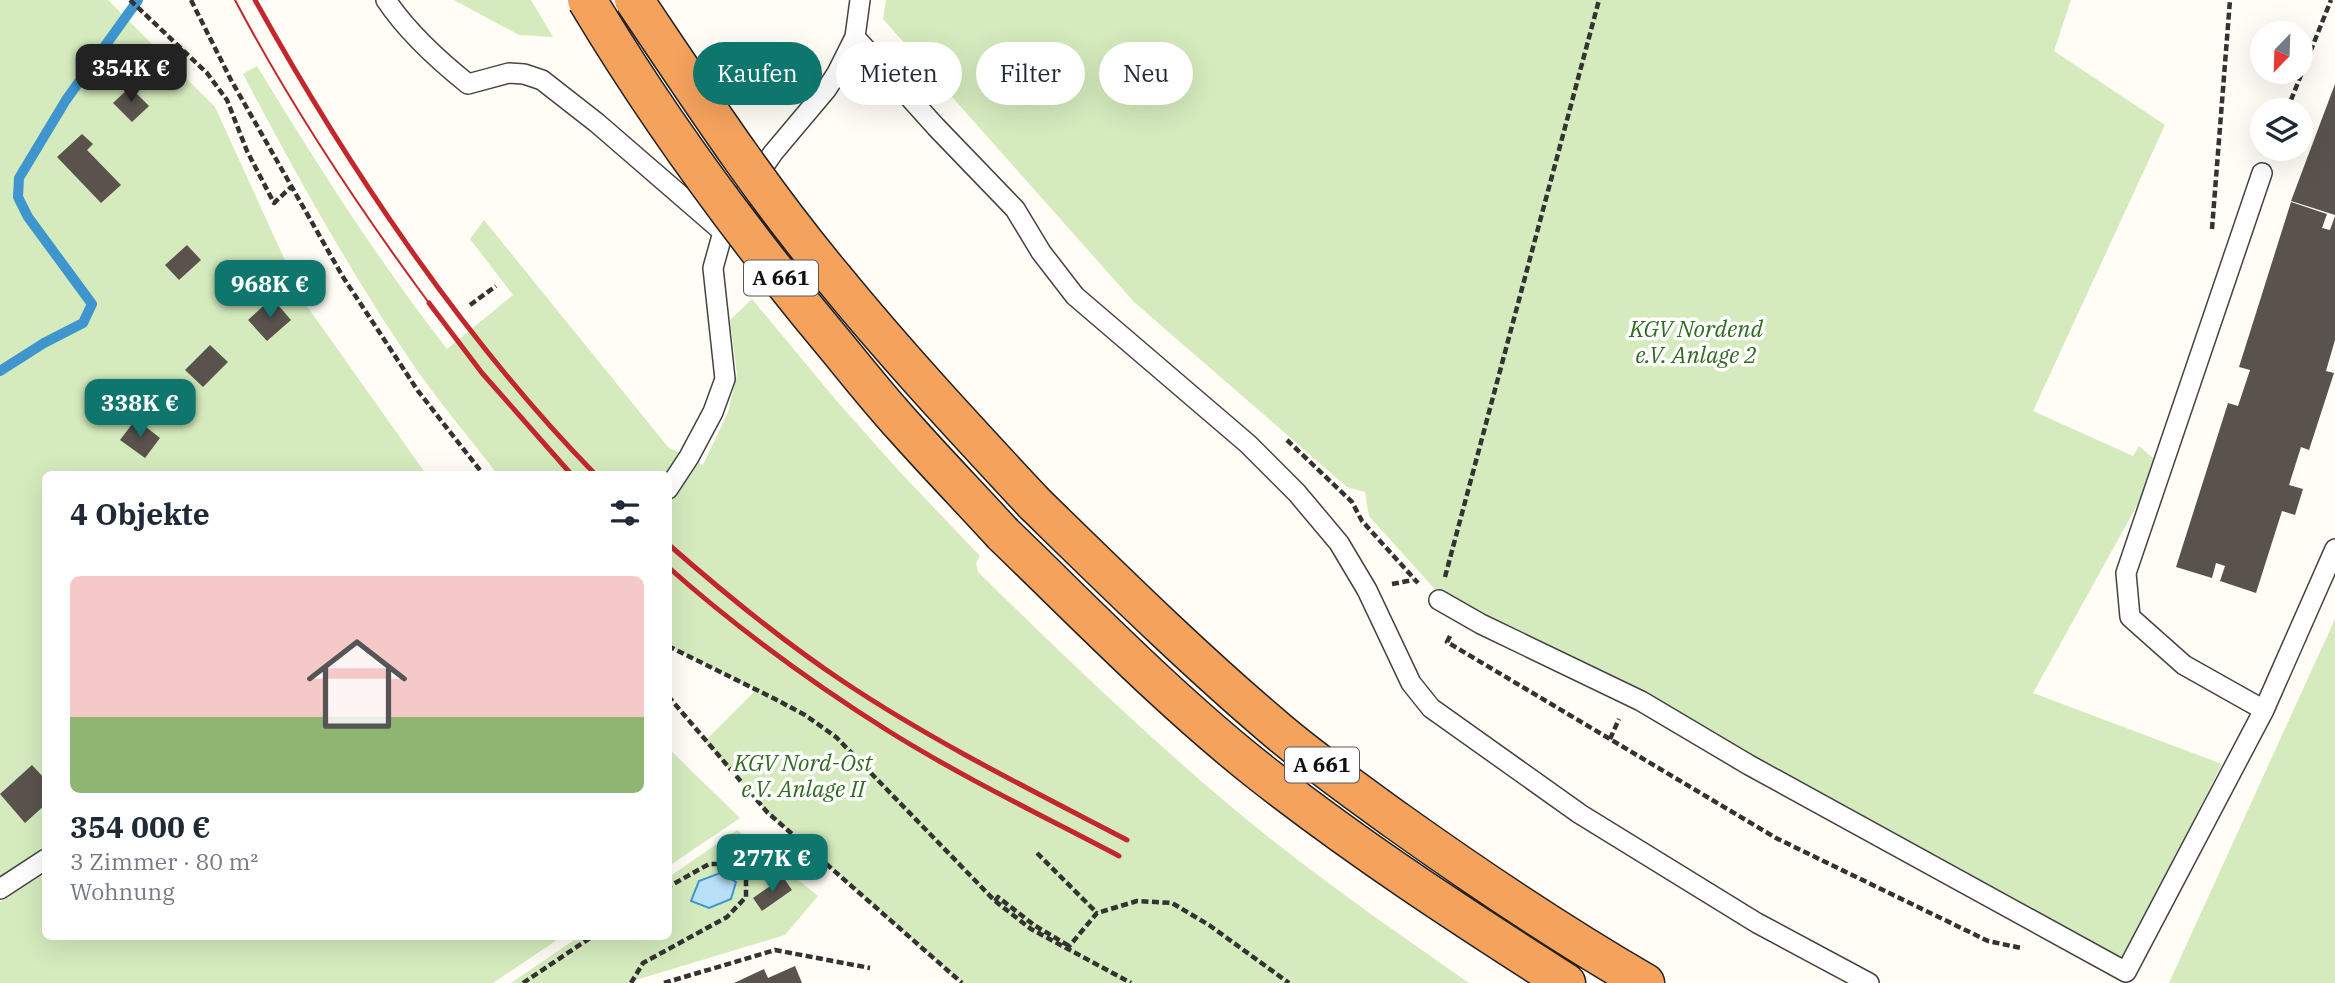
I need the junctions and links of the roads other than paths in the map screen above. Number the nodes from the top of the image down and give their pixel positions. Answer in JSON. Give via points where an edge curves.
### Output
{"nodes":[{"id":1,"x":386,"y":0,"type":"edge"},
{"id":2,"x":587,"y":0,"type":"edge"},
{"id":3,"x":634,"y":0,"type":"edge"},
{"id":4,"x":860,"y":0,"type":"edge"},
{"id":5,"x":855,"y":37,"type":"junction"},
{"id":6,"x":2262,"y":173,"type":"dead end"},
{"id":7,"x":723,"y":232,"type":"junction"},
{"id":8,"x":672,"y":483,"type":"edge"},
{"id":9,"x":2335,"y":549,"type":"edge"},
{"id":10,"x":1439,"y":600,"type":"road end"},
{"id":11,"x":2264,"y":710,"type":"junction"},
{"id":12,"x":42,"y":862,"type":"edge"},
{"id":13,"x":0,"y":888,"type":"edge"},
{"id":14,"x":1566,"y":983,"type":"edge"},
{"id":15,"x":1645,"y":983,"type":"edge"},
{"id":16,"x":1869,"y":983,"type":"edge"}],
"edges":[{"from":1,"to":7,"type":"lane","via":[[420,41],[468,85],[509,73],[542,80]]},
{"from":2,"to":14,"type":"highway","number":"A 661","bridge":true,"via":[[736,221],[904,428],[1003,534],[1172,696],[1258,770],[1359,847]]},
{"from":3,"to":15,"type":"highway","number":"A 661","bridge":true,"via":[[759,182],[834,280],[1034,503],[1280,733],[1475,876]]},
{"from":4,"to":5,"type":"lane"},
{"from":5,"to":7,"type":"lane","via":[[826,90],[773,153]]},
{"from":5,"to":16,"type":"lane","via":[[1016,209],[1075,296],[1248,444],[1297,493],[1339,543],[1411,683],[1431,708],[1580,814],[1757,923]]},
{"from":6,"to":11,"type":"lane","via":[[2126,573],[2130,617],[2185,666]]},
{"from":7,"to":8,"type":"lane","via":[[713,268],[725,379],[713,411]]},
{"from":9,"to":11,"type":"lane"},
{"from":10,"to":11,"type":"lane","via":[[1641,701],[2126,972]]},
{"from":12,"to":13,"type":"lane"}]}
